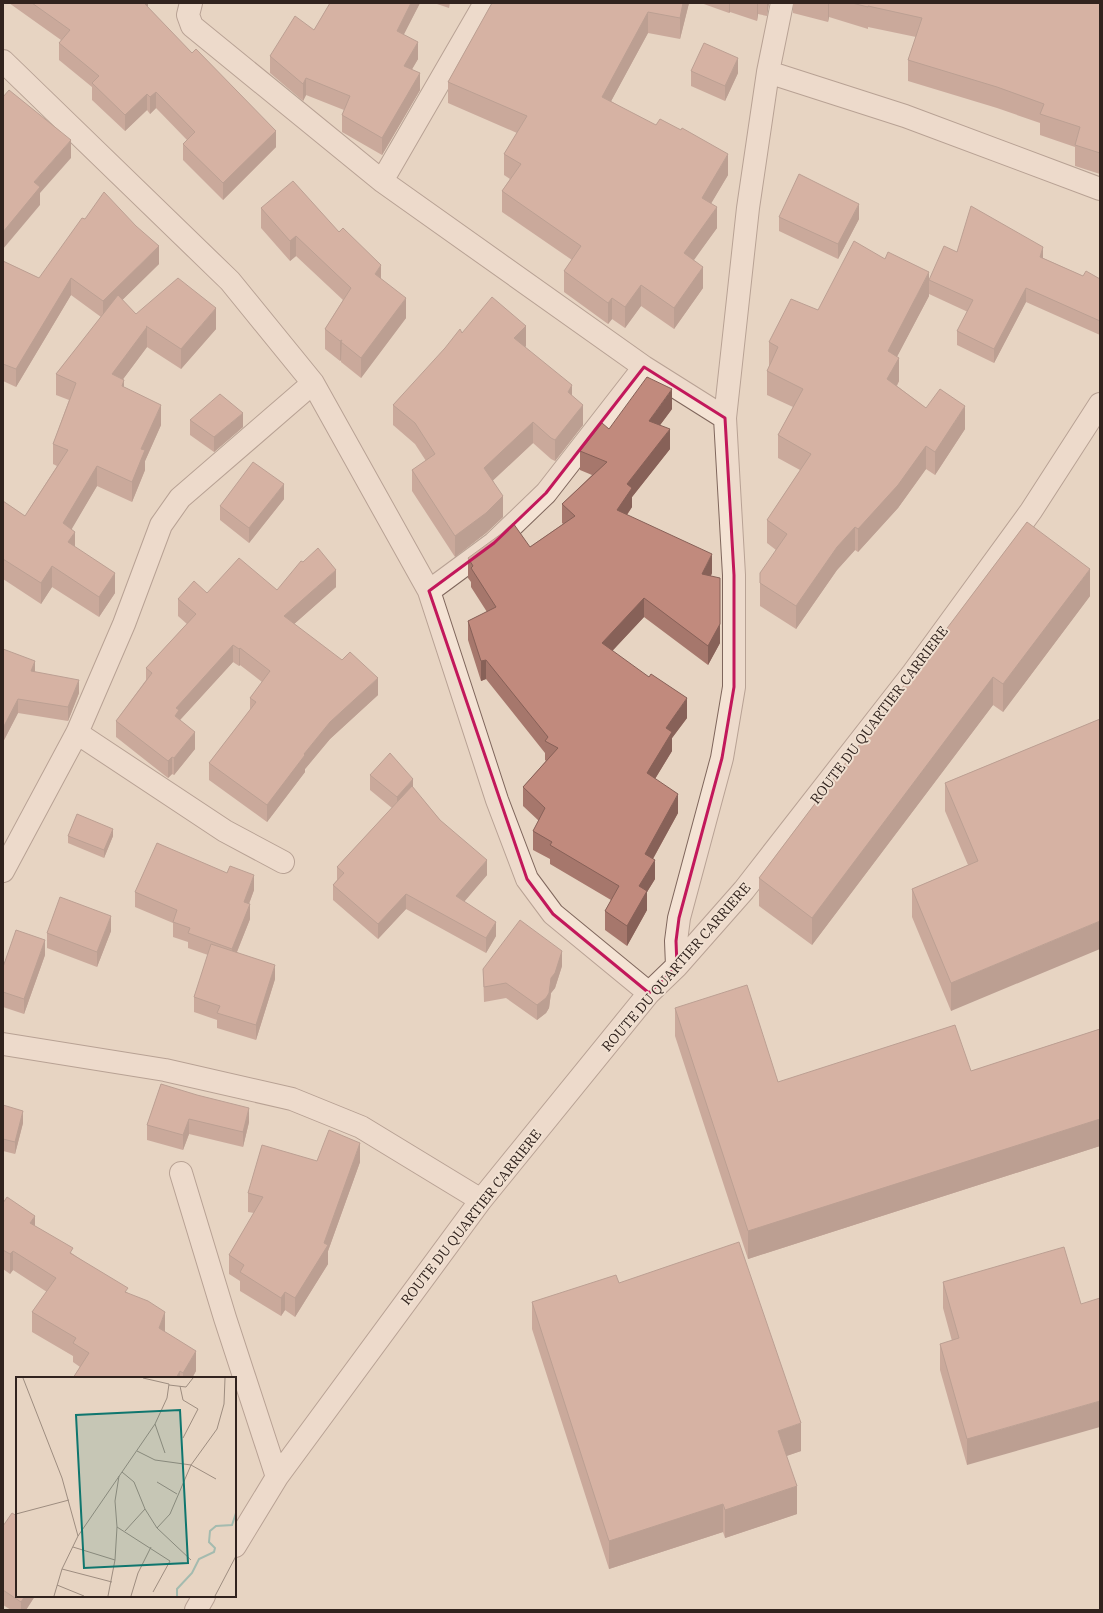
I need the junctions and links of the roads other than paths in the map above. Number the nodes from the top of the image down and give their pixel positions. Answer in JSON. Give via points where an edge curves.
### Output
{"nodes":[{"id":1,"x":191,"y":3,"type":"edge"},
{"id":2,"x":485,"y":3,"type":"edge"},
{"id":3,"x":782,"y":3,"type":"edge"},
{"id":4,"x":3,"y":61,"type":"edge"},
{"id":5,"x":768,"y":72,"type":"junction"},
{"id":6,"x":382,"y":181,"type":"junction"},
{"id":7,"x":1100,"y":189,"type":"edge"},
{"id":8,"x":644,"y":367,"type":"junction"},
{"id":9,"x":313,"y":383,"type":"junction"},
{"id":10,"x":1100,"y":404,"type":"edge"},
{"id":11,"x":725,"y":418,"type":"junction"},
{"id":12,"x":429,"y":590,"type":"junction"},
{"id":13,"x":77,"y":733,"type":"junction"},
{"id":14,"x":283,"y":862,"type":"dead end"},
{"id":15,"x":3,"y":870,"type":"edge"},
{"id":16,"x":677,"y":966,"type":"junction"},
{"id":17,"x":649,"y":993,"type":"junction"},
{"id":18,"x":3,"y":1044,"type":"edge"},
{"id":19,"x":181,"y":1173,"type":"dead end"},
{"id":20,"x":482,"y":1200,"type":"junction"},
{"id":21,"x":277,"y":1477,"type":"junction"},
{"id":22,"x":236,"y":1544,"type":"edge"},
{"id":23,"x":203,"y":1597,"type":"edge"},
{"id":24,"x":196,"y":1610,"type":"edge"}],
"edges":[{"from":1,"to":6,"type":"street","via":[[188,15],[192,26]]},
{"from":2,"to":6,"type":"street"},
{"from":3,"to":5,"type":"street"},
{"from":4,"to":9,"type":"street","via":[[230,281]]},
{"from":5,"to":7,"type":"street","via":[[905,116]]},
{"from":5,"to":11,"type":"street","via":[[748,208]]},
{"from":6,"to":8,"type":"street"},
{"from":8,"to":11,"type":"street"},
{"from":8,"to":12,"type":"street","via":[[546,493],[494,543]]},
{"from":9,"to":12,"type":"street"},
{"from":9,"to":13,"type":"street","via":[[180,498],[161,525],[124,624]]},
{"from":10,"to":16,"type":"street","name":"ROUTE DU QUARTIER CARRIERE","via":[[1031,511],[913,673],[744,890]]},
{"from":11,"to":16,"type":"street","via":[[734,575],[734,687],[722,758],[679,918],[676,941]]},
{"from":12,"to":17,"type":"street","via":[[497,800],[527,879],[553,914]]},
{"from":13,"to":14,"type":"street","via":[[225,831]]},
{"from":13,"to":15,"type":"street"},
{"from":16,"to":17,"type":"street","name":"ROUTE DU QUARTIER CARRIERE"},
{"from":17,"to":20,"type":"street","name":"ROUTE DU QUARTIER CARRIERE"},
{"from":18,"to":20,"type":"street","via":[[165,1070],[292,1100],[360,1127]]},
{"from":19,"to":21,"type":"street"},
{"from":20,"to":21,"type":"street","name":"ROUTE DU QUARTIER CARRIERE"},
{"from":21,"to":22,"type":"street","name":"ROUTE DU QUARTIER CARRIERE"},
{"from":23,"to":24,"type":"street"}]}
